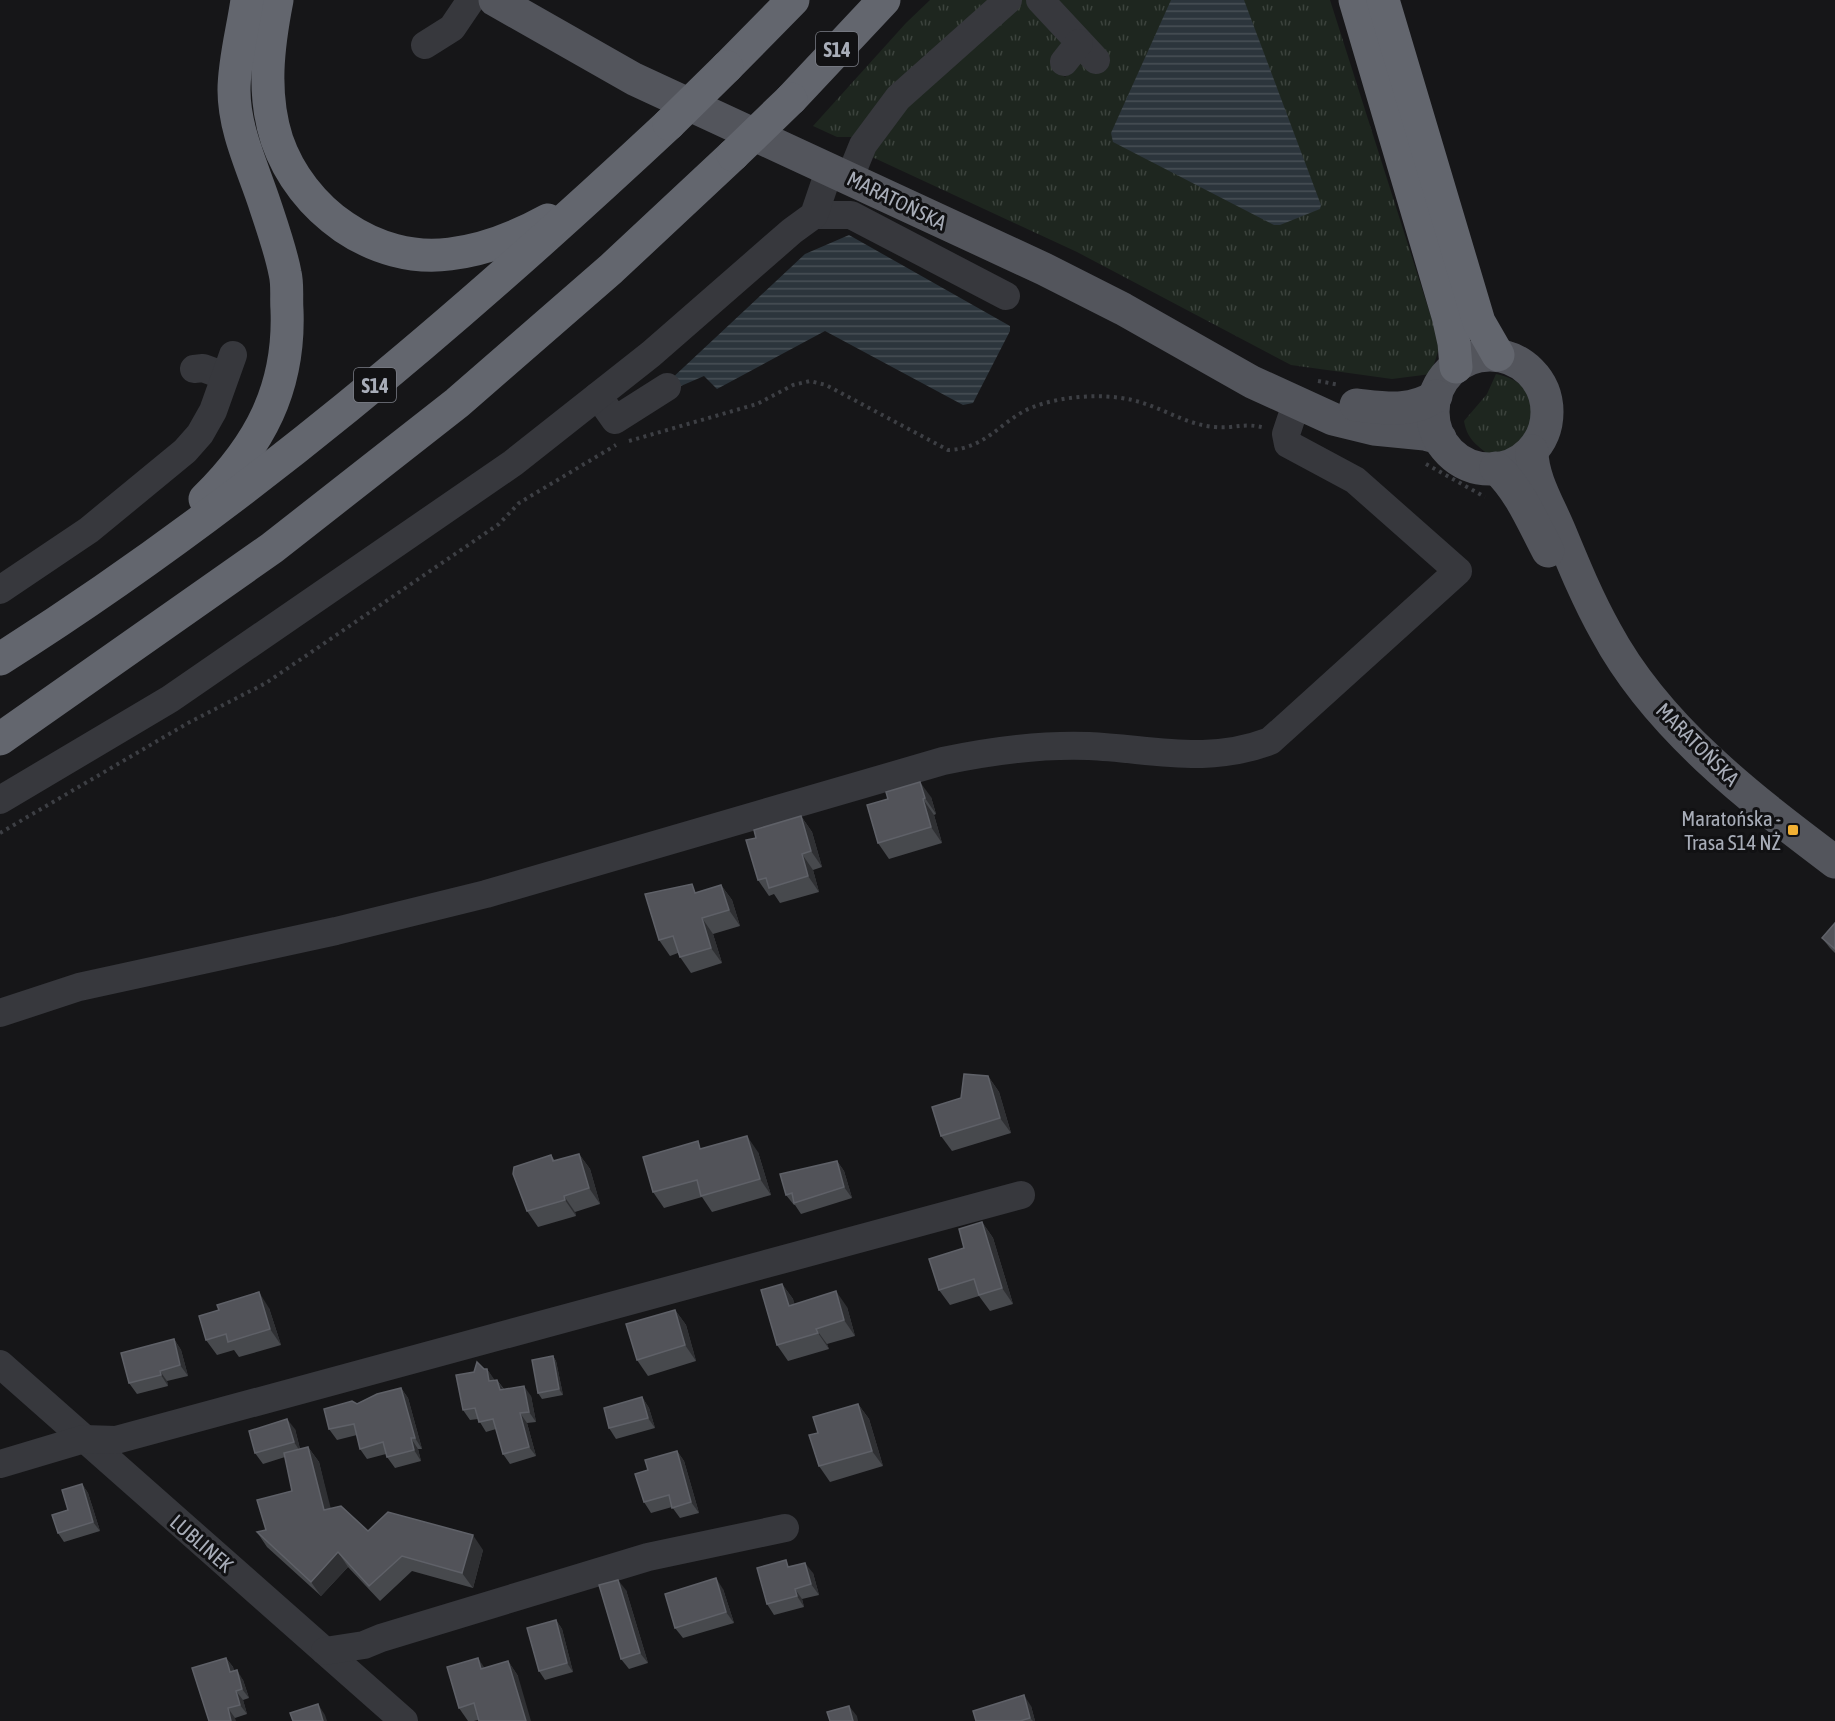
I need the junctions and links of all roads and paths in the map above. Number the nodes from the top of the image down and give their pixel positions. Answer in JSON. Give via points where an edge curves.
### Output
{"nodes":[{"id":1,"x":247,"y":0,"type":"edge"},
{"id":2,"x":277,"y":0,"type":"edge"},
{"id":3,"x":471,"y":0,"type":"edge"},
{"id":4,"x":495,"y":0,"type":"edge"},
{"id":5,"x":793,"y":0,"type":"edge"},
{"id":6,"x":884,"y":0,"type":"edge"},
{"id":7,"x":1008,"y":0,"type":"edge"},
{"id":8,"x":1040,"y":0,"type":"edge"},
{"id":9,"x":1355,"y":0,"type":"edge"},
{"id":10,"x":1383,"y":0,"type":"edge"},
{"id":11,"x":424,"y":45,"type":"dead end"},
{"id":12,"x":1080,"y":55,"type":"dead end"},
{"id":13,"x":840,"y":172,"type":"junction"},
{"id":14,"x":592,"y":196,"type":"junction"},
{"id":15,"x":814,"y":215,"type":"junction"},
{"id":16,"x":1006,"y":296,"type":"dead end"},
{"id":17,"x":1498,"y":355,"type":"junction"},
{"id":18,"x":1456,"y":367,"type":"junction"},
{"id":19,"x":194,"y":369,"type":"dead end"},
{"id":20,"x":667,"y":387,"type":"dead end"},
{"id":21,"x":598,"y":396,"type":"junction"},
{"id":22,"x":1436,"y":396,"type":"junction"},
{"id":23,"x":1297,"y":401,"type":"junction"},
{"id":24,"x":1286,"y":434,"type":"junction"},
{"id":25,"x":1430,"y":450,"type":"junction"},
{"id":26,"x":1532,"y":452,"type":"junction"},
{"id":27,"x":1496,"y":468,"type":"junction"},
{"id":28,"x":1494,"y":502,"type":"dead end"},
{"id":29,"x":147,"y":559,"type":"junction"},
{"id":30,"x":0,"y":590,"type":"edge"},
{"id":31,"x":1606,"y":633,"type":"junction"},
{"id":32,"x":0,"y":659,"type":"edge"},
{"id":33,"x":0,"y":739,"type":"edge"},
{"id":34,"x":0,"y":800,"type":"edge"},
{"id":35,"x":0,"y":833,"type":"edge"},
{"id":36,"x":1835,"y":862,"type":"edge"},
{"id":37,"x":0,"y":1013,"type":"edge"},
{"id":38,"x":1022,"y":1195,"type":"dead end"},
{"id":39,"x":0,"y":1364,"type":"edge"},
{"id":40,"x":84,"y":1439,"type":"junction"},
{"id":41,"x":0,"y":1464,"type":"edge"},
{"id":42,"x":785,"y":1528,"type":"dead end"},
{"id":43,"x":325,"y":1651,"type":"junction"},
{"id":44,"x":404,"y":1721,"type":"edge"}],
"edges":[{"from":1,"to":29,"type":"highway","via":[[234,90],[238,125],[286,275],[288,344],[279,386],[260,431],[222,482]]},
{"from":2,"to":14,"type":"highway","via":[[268,47],[268,73],[277,140],[301,187],[318,208],[342,227],[374,244],[412,253],[448,255],[513,239]]},
{"from":3,"to":11,"type":"street","via":[[452,28]]},
{"from":4,"to":13,"type":"main road","name":"MARATOŃSKA","via":[[634,79]]},
{"from":5,"to":14,"type":"highway","number":"S14","bridge":true},
{"from":6,"to":33,"type":"highway","number":"S14","bridge":true,"via":[[733,155],[611,269],[448,410],[272,548]]},
{"from":7,"to":13,"type":"street","via":[[898,98]]},
{"from":8,"to":12,"type":"street"},
{"from":9,"to":18,"type":"highway","via":[[1448,316]]},
{"from":10,"to":17,"type":"highway","via":[[1479,322]]},
{"from":13,"to":15,"type":"street"},
{"from":13,"to":23,"type":"main road","name":"MARATOŃSKA","via":[[1044,269],[1212,361]]},
{"from":14,"to":29,"type":"highway","number":"S14","via":[[383,379]]},
{"from":15,"to":16,"type":"street","via":[[851,215]]},
{"from":15,"to":21,"type":"street"},
{"from":17,"to":18,"type":"main road","via":[[1484,355]]},
{"from":17,"to":26,"type":"main road","via":[[1515,360],[1541,386],[1546,422]]},
{"from":18,"to":22,"type":"main road"},
{"from":19,"to":30,"type":"street","via":[[229,365],[213,411],[200,434],[185,451],[89,530]]},
{"from":20,"to":21,"type":"street","via":[[615,420]]},
{"from":21,"to":34,"type":"street","via":[[513,463],[170,699]]},
{"from":22,"to":23,"type":"main road","name":"MARATOŃSKA","via":[[1405,409]]},
{"from":22,"to":25,"type":"main road"},
{"from":23,"to":24,"type":"street"},
{"from":23,"to":25,"type":"main road","name":"MARATOŃSKA","via":[[1348,423],[1425,434]]},
{"from":24,"to":35,"type":"path","via":[[1250,423],[1215,427],[1132,400],[1066,396],[1030,408],[996,434],[962,449],[948,450],[826,385],[810,381],[792,385],[757,404],[611,447],[519,503],[499,524],[266,683],[188,723]]},
{"from":24,"to":37,"type":"street","via":[[1288,444],[1355,480],[1458,571],[1270,741],[1246,750],[1192,756],[1088,746],[1007,748],[943,761],[486,894],[79,987]]},
{"from":25,"to":27,"type":"main road","via":[[1451,453],[1483,468]]},
{"from":25,"to":28,"type":"path"},
{"from":26,"to":27,"type":"main road","via":[[1516,463]]},
{"from":26,"to":31,"type":"main road","name":"MARATOŃSKA","via":[[1534,469],[1572,562]]},
{"from":27,"to":31,"type":"main road","name":"MARATOŃSKA","via":[[1519,496],[1582,607]]},
{"from":29,"to":32,"type":"highway","number":"S14"},
{"from":31,"to":36,"type":"main road","name":"MARATOŃSKA","via":[[1653,698],[1697,747],[1728,777]]},
{"from":38,"to":40,"type":"street","via":[[116,1440]]},
{"from":39,"to":40,"type":"street","name":"LUBLINEK"},
{"from":40,"to":41,"type":"street"},
{"from":40,"to":43,"type":"street","name":"LUBLINEK"},
{"from":42,"to":43,"type":"street","via":[[648,1557],[364,1645]]},
{"from":43,"to":44,"type":"street","name":"LUBLINEK"}]}
